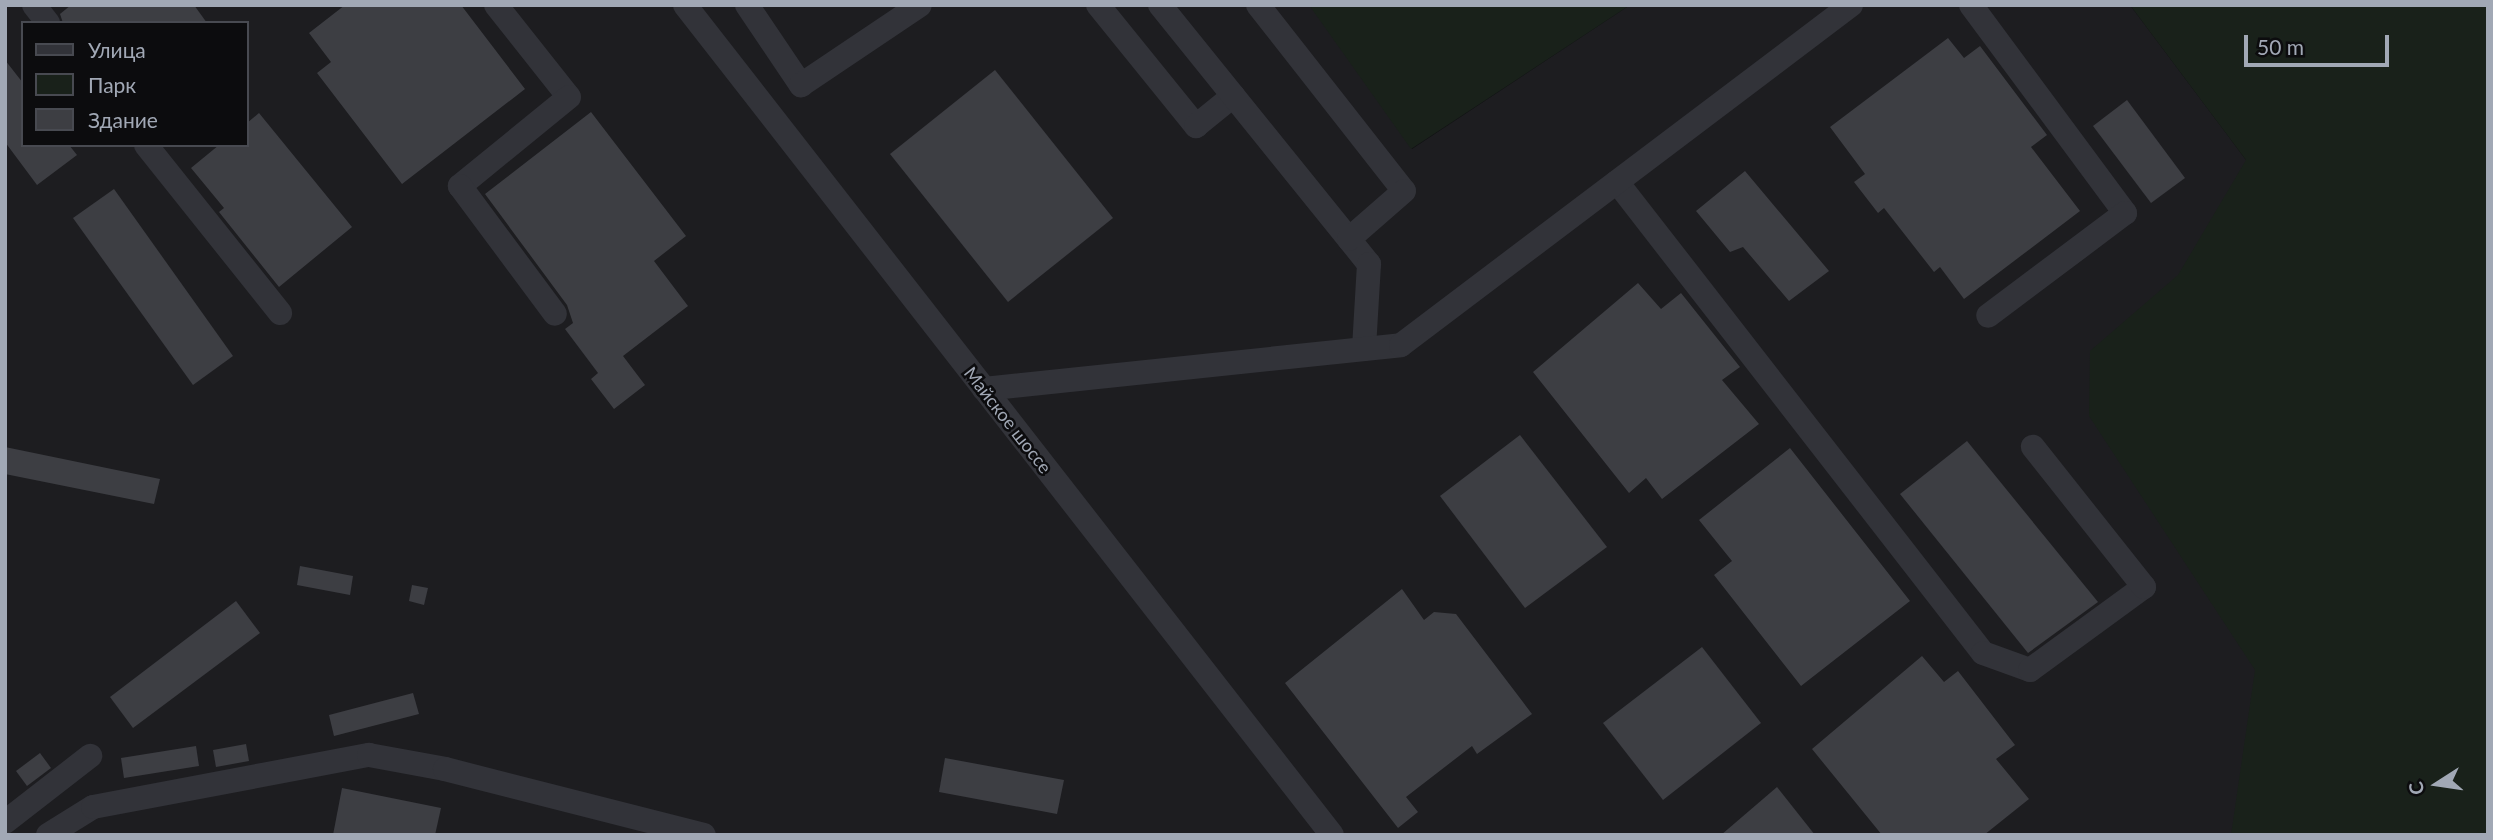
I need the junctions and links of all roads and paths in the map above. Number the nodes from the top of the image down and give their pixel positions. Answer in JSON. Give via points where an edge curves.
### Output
{"nodes":[{"id":1,"x":34,"y":5,"type":"edge"},
{"id":2,"x":496,"y":5,"type":"edge"},
{"id":3,"x":685,"y":5,"type":"edge"},
{"id":4,"x":747,"y":5,"type":"edge"},
{"id":5,"x":920,"y":5,"type":"edge"},
{"id":6,"x":1098,"y":5,"type":"edge"},
{"id":7,"x":1160,"y":5,"type":"edge"},
{"id":8,"x":1258,"y":5,"type":"edge"},
{"id":9,"x":1851,"y":5,"type":"edge"},
{"id":10,"x":1972,"y":5,"type":"edge"},
{"id":11,"x":46,"y":21,"type":"edge"},
{"id":12,"x":1234,"y":96,"type":"junction"},
{"id":13,"x":148,"y":147,"type":"edge"},
{"id":14,"x":1617,"y":182,"type":"junction"},
{"id":15,"x":1349,"y":239,"type":"junction"},
{"id":16,"x":280,"y":313,"type":"dead end"},
{"id":17,"x":555,"y":314,"type":"dead end"},
{"id":18,"x":1988,"y":316,"type":"dead end"},
{"id":19,"x":1364,"y":349,"type":"junction"},
{"id":20,"x":985,"y":389,"type":"junction"},
{"id":21,"x":2033,"y":447,"type":"dead end"},
{"id":22,"x":90,"y":756,"type":"dead end"},
{"id":23,"x":5,"y":822,"type":"edge"},
{"id":24,"x":689,"y":833,"type":"edge"},
{"id":25,"x":48,"y":835,"type":"edge"},
{"id":26,"x":1332,"y":835,"type":"edge"}],
"edges":[{"from":1,"to":11,"type":"street"},
{"from":2,"to":17,"type":"street","via":[[569,97],[460,186]]},
{"from":3,"to":20,"type":"street","name":"Майское шоссе"},
{"from":4,"to":5,"type":"street","via":[[800,85]]},
{"from":6,"to":12,"type":"street","via":[[1196,126]]},
{"from":7,"to":12,"type":"street"},
{"from":8,"to":15,"type":"street","via":[[1404,191]]},
{"from":9,"to":14,"type":"street"},
{"from":10,"to":18,"type":"street","via":[[2125,213]]},
{"from":12,"to":15,"type":"street"},
{"from":13,"to":16,"type":"street"},
{"from":14,"to":19,"type":"street","via":[[1401,345]]},
{"from":14,"to":21,"type":"street","via":[[1983,653],[2031,670],[2144,587]]},
{"from":15,"to":19,"type":"street","via":[[1369,264]]},
{"from":19,"to":20,"type":"street"},
{"from":20,"to":26,"type":"street","name":"Майское шоссе"},
{"from":22,"to":23,"type":"street"},
{"from":24,"to":25,"type":"street","via":[[445,769],[369,755],[93,807]]}]}
